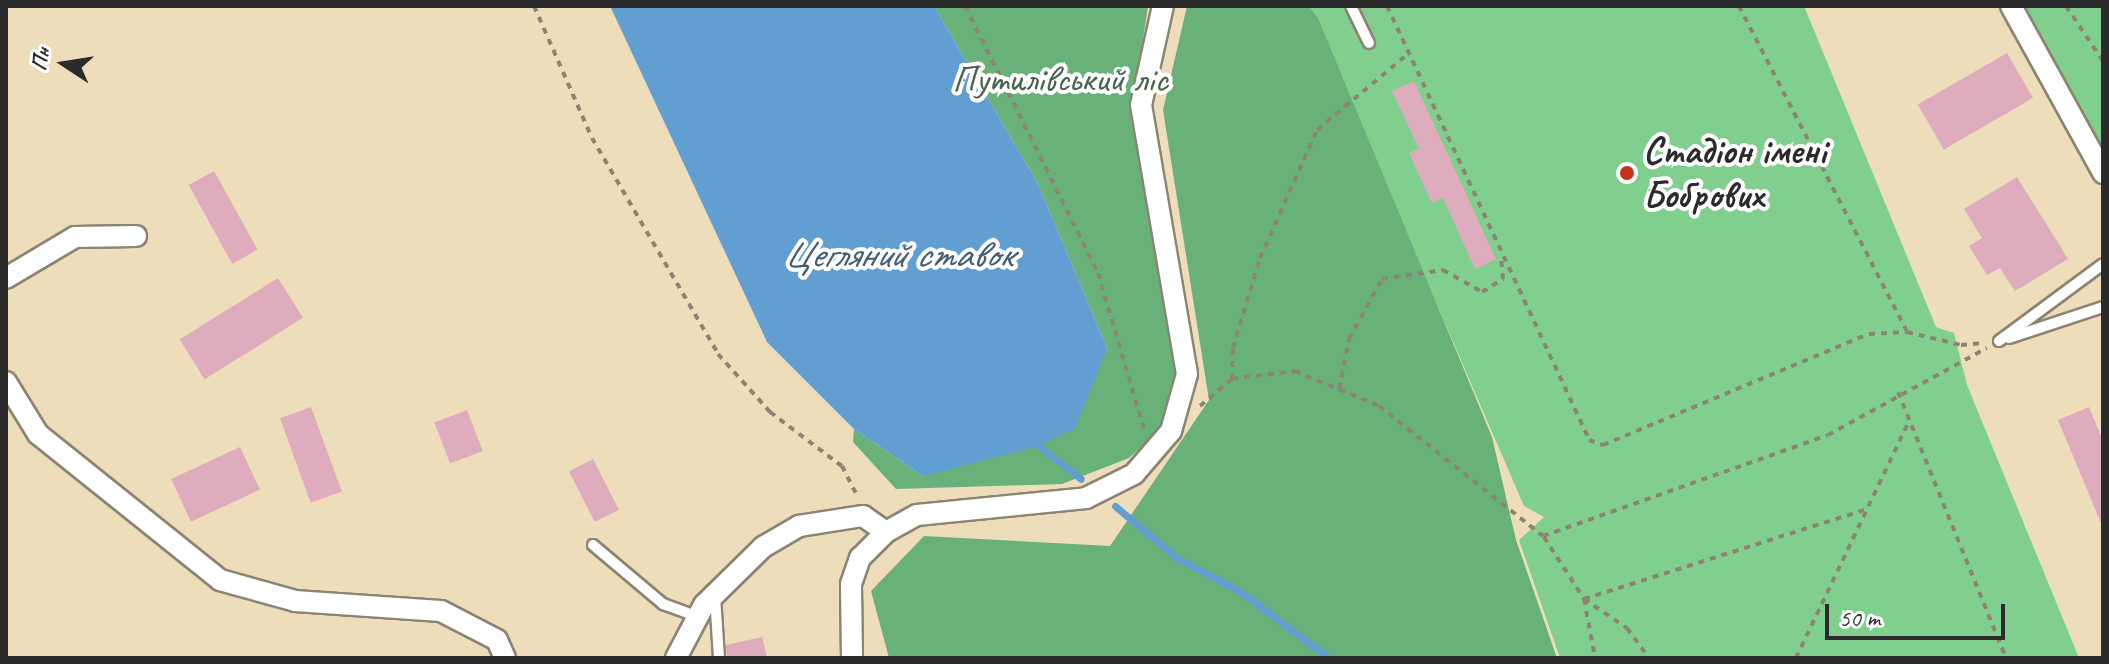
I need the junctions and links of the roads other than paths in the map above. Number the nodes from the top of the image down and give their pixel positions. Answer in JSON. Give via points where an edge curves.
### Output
{"nodes":[{"id":1,"x":1163,"y":6,"type":"edge"},
{"id":2,"x":1351,"y":6,"type":"edge"},
{"id":3,"x":2011,"y":6,"type":"edge"},
{"id":4,"x":1369,"y":43,"type":"dead end"},
{"id":5,"x":2103,"y":173,"type":"edge"},
{"id":6,"x":136,"y":236,"type":"dead end"},
{"id":7,"x":2103,"y":264,"type":"edge"},
{"id":8,"x":6,"y":278,"type":"edge"},
{"id":9,"x":2103,"y":307,"type":"edge"},
{"id":10,"x":6,"y":382,"type":"edge"},
{"id":11,"x":886,"y":532,"type":"junction"},
{"id":12,"x":593,"y":545,"type":"dead end"},
{"id":13,"x":715,"y":592,"type":"junction"},
{"id":14,"x":698,"y":617,"type":"junction"},
{"id":15,"x":505,"y":658,"type":"edge"},
{"id":16,"x":676,"y":658,"type":"edge"},
{"id":17,"x":719,"y":658,"type":"edge"},
{"id":18,"x":852,"y":658,"type":"edge"}],
"edges":[{"from":1,"to":11,"type":"street","via":[[1141,105],[1187,374],[1171,431],[1120,483],[1086,498],[917,515]]},
{"from":2,"to":4,"type":"lane"},
{"from":3,"to":5,"type":"street"},
{"from":6,"to":8,"type":"street","via":[[75,237]]},
{"from":7,"to":9,"type":"lane","via":[[1999,341]]},
{"from":10,"to":15,"type":"street","via":[[38,434],[220,580],[295,601],[441,611],[497,640]]},
{"from":11,"to":13,"type":"street","via":[[863,516],[799,526],[763,547]]},
{"from":11,"to":18,"type":"street","via":[[860,558],[851,584]]},
{"from":12,"to":14,"type":"lane","via":[[663,604]]},
{"from":13,"to":14,"type":"street"},
{"from":13,"to":17,"type":"lane"},
{"from":14,"to":16,"type":"street"}]}
